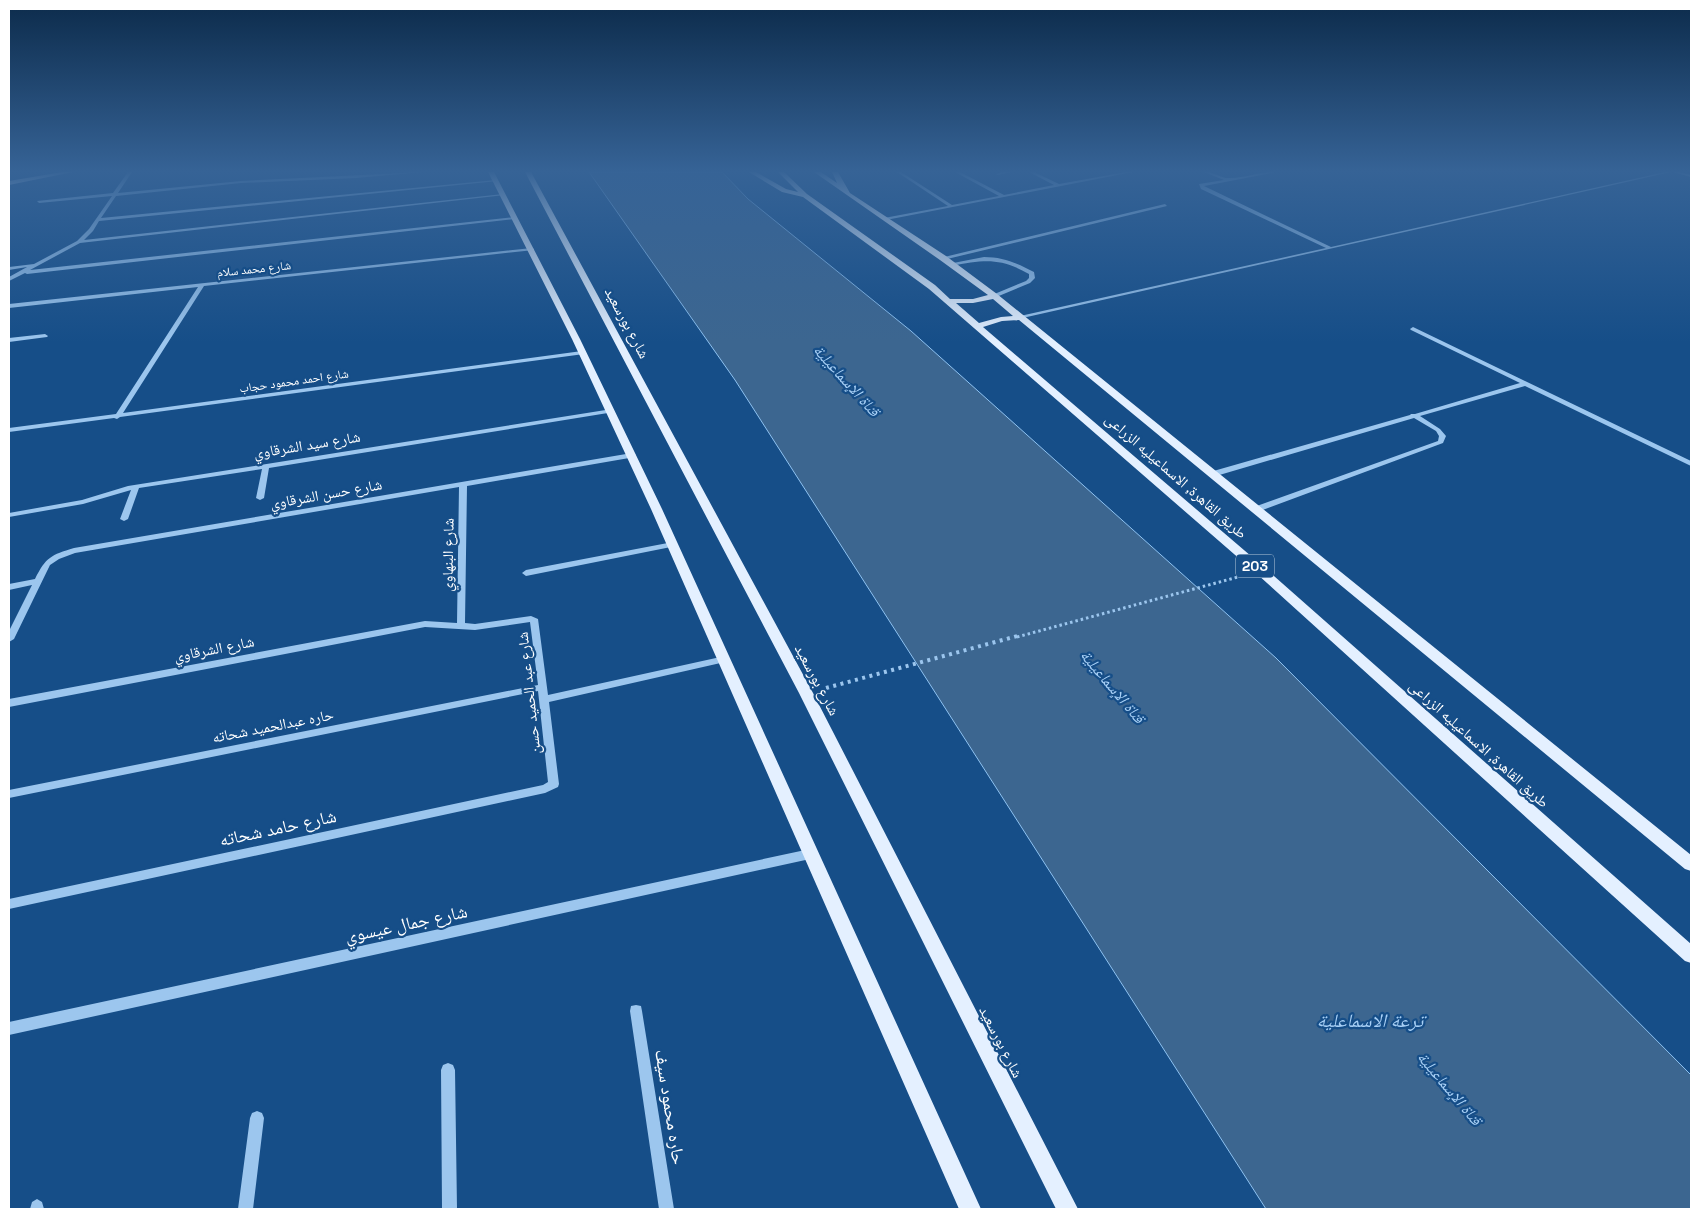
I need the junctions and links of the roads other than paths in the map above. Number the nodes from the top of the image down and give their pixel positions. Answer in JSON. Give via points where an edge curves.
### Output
{"nodes":[{"id":1,"x":92,"y":229,"type":"edge"},
{"id":2,"x":198,"y":229,"type":"edge"},
{"id":3,"x":417,"y":229,"type":"edge"},
{"id":4,"x":521,"y":229,"type":"edge"},
{"id":5,"x":558,"y":229,"type":"edge"},
{"id":6,"x":853,"y":229,"type":"edge"},
{"id":7,"x":900,"y":229,"type":"edge"},
{"id":8,"x":1072,"y":229,"type":"edge"},
{"id":9,"x":1290,"y":229,"type":"edge"},
{"id":10,"x":1411,"y":229,"type":"edge"},
{"id":11,"x":79,"y":242,"type":"junction"},
{"id":12,"x":1329,"y":247,"type":"junction"},
{"id":13,"x":532,"y":249,"type":"junction"},
{"id":14,"x":947,"y":261,"type":"junction"},
{"id":15,"x":39,"y":265,"type":"junction"},
{"id":16,"x":9,"y":268,"type":"edge"},
{"id":17,"x":27,"y":272,"type":"junction"},
{"id":18,"x":9,"y":279,"type":"edge"},
{"id":19,"x":202,"y":285,"type":"junction"},
{"id":20,"x":994,"y":296,"type":"junction"},
{"id":21,"x":948,"y":301,"type":"junction"},
{"id":22,"x":10,"y":307,"type":"edge"},
{"id":23,"x":1020,"y":318,"type":"junction"},
{"id":24,"x":977,"y":326,"type":"junction"},
{"id":25,"x":1413,"y":329,"type":"dead end"},
{"id":26,"x":45,"y":336,"type":"dead end"},
{"id":27,"x":9,"y":340,"type":"edge"},
{"id":28,"x":582,"y":353,"type":"junction"},
{"id":29,"x":1525,"y":384,"type":"junction"},
{"id":30,"x":612,"y":411,"type":"junction"},
{"id":31,"x":1413,"y":416,"type":"junction"},
{"id":32,"x":117,"y":417,"type":"junction"},
{"id":33,"x":9,"y":430,"type":"edge"},
{"id":34,"x":632,"y":455,"type":"junction"},
{"id":35,"x":1691,"y":464,"type":"edge"},
{"id":36,"x":266,"y":466,"type":"junction"},
{"id":37,"x":1213,"y":474,"type":"junction"},
{"id":38,"x":463,"y":485,"type":"junction"},
{"id":39,"x":136,"y":486,"type":"junction"},
{"id":40,"x":260,"y":498,"type":"dead end"},
{"id":41,"x":1257,"y":509,"type":"junction"},
{"id":42,"x":9,"y":515,"type":"edge"},
{"id":43,"x":124,"y":519,"type":"dead end"},
{"id":44,"x":673,"y":544,"type":"junction"},
{"id":45,"x":526,"y":573,"type":"dead end"},
{"id":46,"x":39,"y":581,"type":"junction"},
{"id":47,"x":9,"y":586,"type":"edge"},
{"id":48,"x":425,"y":624,"type":"joint"},
{"id":49,"x":461,"y":626,"type":"junction"},
{"id":50,"x":9,"y":639,"type":"edge"},
{"id":51,"x":725,"y":659,"type":"junction"},
{"id":52,"x":543,"y":687,"type":"junction"},
{"id":53,"x":544,"y":700,"type":"junction"},
{"id":54,"x":9,"y":703,"type":"edge"},
{"id":55,"x":554,"y":784,"type":"joint"},
{"id":56,"x":9,"y":794,"type":"edge"},
{"id":57,"x":810,"y":854,"type":"junction"},
{"id":58,"x":1691,"y":864,"type":"edge"},
{"id":59,"x":9,"y":904,"type":"edge"},
{"id":60,"x":1691,"y":955,"type":"edge"},
{"id":61,"x":636,"y":1011,"type":"dead end"},
{"id":62,"x":9,"y":1029,"type":"edge"},
{"id":63,"x":448,"y":1070,"type":"dead end"},
{"id":64,"x":258,"y":1118,"type":"dead end"},
{"id":65,"x":966,"y":1208,"type":"edge"},
{"id":66,"x":246,"y":1209,"type":"edge"},
{"id":67,"x":450,"y":1209,"type":"edge"},
{"id":68,"x":667,"y":1209,"type":"edge"},
{"id":69,"x":1068,"y":1209,"type":"edge"}],
"edges":[{"from":1,"to":11,"type":"street"},
{"from":2,"to":11,"type":"street"},
{"from":3,"to":17,"type":"street"},
{"from":4,"to":13,"type":"main road"},
{"from":5,"to":69,"type":"main road","name":"شارع بورسعيد","via":[[806,693]]},
{"from":6,"to":21,"type":"main road","name":"طريق القاهرة, الاسماعيليه الزراعى","number":"203"},
{"from":7,"to":14,"type":"main road","name":"طريق القاهرة, الاسماعيليه الزراعى"},
{"from":8,"to":14,"type":"street"},
{"from":9,"to":12,"type":"street"},
{"from":10,"to":12,"type":"street"},
{"from":11,"to":15,"type":"street"},
{"from":12,"to":23,"type":"street"},
{"from":13,"to":19,"type":"street","name":"شارع محمد سلام"},
{"from":13,"to":28,"type":"main road"},
{"from":14,"to":20,"type":"main road","name":"طريق القاهرة, الاسماعيليه الزراعى"},
{"from":14,"to":20,"type":"street","via":[[1005,259],[1032,273],[1028,282]]},
{"from":15,"to":16,"type":"street"},
{"from":15,"to":17,"type":"street"},
{"from":17,"to":18,"type":"street"},
{"from":19,"to":22,"type":"street","name":"شارع محمد سلام"},
{"from":19,"to":32,"type":"street"},
{"from":20,"to":21,"type":"main road","via":[[973,301]]},
{"from":20,"to":23,"type":"main road","name":"طريق القاهرة, الاسماعيليه الزراعى"},
{"from":21,"to":24,"type":"main road","name":"طريق القاهرة, الاسماعيليه الزراعى","number":"203"},
{"from":23,"to":24,"type":"main road"},
{"from":23,"to":37,"type":"main road","name":"طريق القاهرة, الاسماعيليه الزراعى"},
{"from":24,"to":60,"type":"main road","name":"طريق القاهرة, الاسماعيليه الزراعى","number":"203","via":[[1261,571]]},
{"from":25,"to":29,"type":"street"},
{"from":26,"to":27,"type":"street"},
{"from":28,"to":30,"type":"main road"},
{"from":28,"to":32,"type":"street","name":"شارع احمد محمود حجاب"},
{"from":29,"to":31,"type":"street"},
{"from":29,"to":35,"type":"street"},
{"from":30,"to":34,"type":"main road"},
{"from":30,"to":36,"type":"street","name":"شارع سيد الشرقاوي"},
{"from":31,"to":37,"type":"street"},
{"from":31,"to":41,"type":"street","via":[[1438,430],[1443,436],[1441,442]]},
{"from":32,"to":33,"type":"street","name":"شارع احمد محمود حجاب"},
{"from":34,"to":38,"type":"street","name":"شارع حسن الشرقاوي"},
{"from":34,"to":44,"type":"main road"},
{"from":36,"to":39,"type":"street","name":"شارع سيد الشرقاوي"},
{"from":36,"to":40,"type":"street"},
{"from":37,"to":41,"type":"main road","name":"طريق القاهرة, الاسماعيليه الزراعى"},
{"from":38,"to":46,"type":"street","name":"شارع حسن الشرقاوي","via":[[74,551],[50,561]]},
{"from":38,"to":49,"type":"street","name":"شارع البنهاوي"},
{"from":39,"to":42,"type":"street","name":"شارع سيد الشرقاوي","via":[[83,502]]},
{"from":39,"to":43,"type":"street"},
{"from":41,"to":58,"type":"main road","name":"طريق القاهرة, الاسماعيليه الزراعى"},
{"from":44,"to":45,"type":"street"},
{"from":44,"to":51,"type":"main road"},
{"from":46,"to":47,"type":"street"},
{"from":46,"to":50,"type":"street"},
{"from":48,"to":49,"type":"street","name":"شارع عبد الحميد حسن"},
{"from":48,"to":54,"type":"street","name":"شارع الشرقاوي"},
{"from":49,"to":52,"type":"street","name":"شارع عبد الحميد حسن","via":[[534,620]]},
{"from":51,"to":53,"type":"street"},
{"from":51,"to":57,"type":"main road"},
{"from":52,"to":53,"type":"street","name":"شارع عبد الحميد حسن"},
{"from":52,"to":56,"type":"street","name":"حاره عبدالحميد شحاته"},
{"from":53,"to":55,"type":"street","name":"شارع عبد الحميد حسن"},
{"from":55,"to":59,"type":"street","name":"شارع حامد شحاته"},
{"from":57,"to":62,"type":"street","name":"شارع جمال عيسوي"},
{"from":57,"to":65,"type":"main road"},
{"from":61,"to":68,"type":"street","name":"حاره محمود سيف"},
{"from":63,"to":67,"type":"street"},
{"from":64,"to":66,"type":"street"}]}
